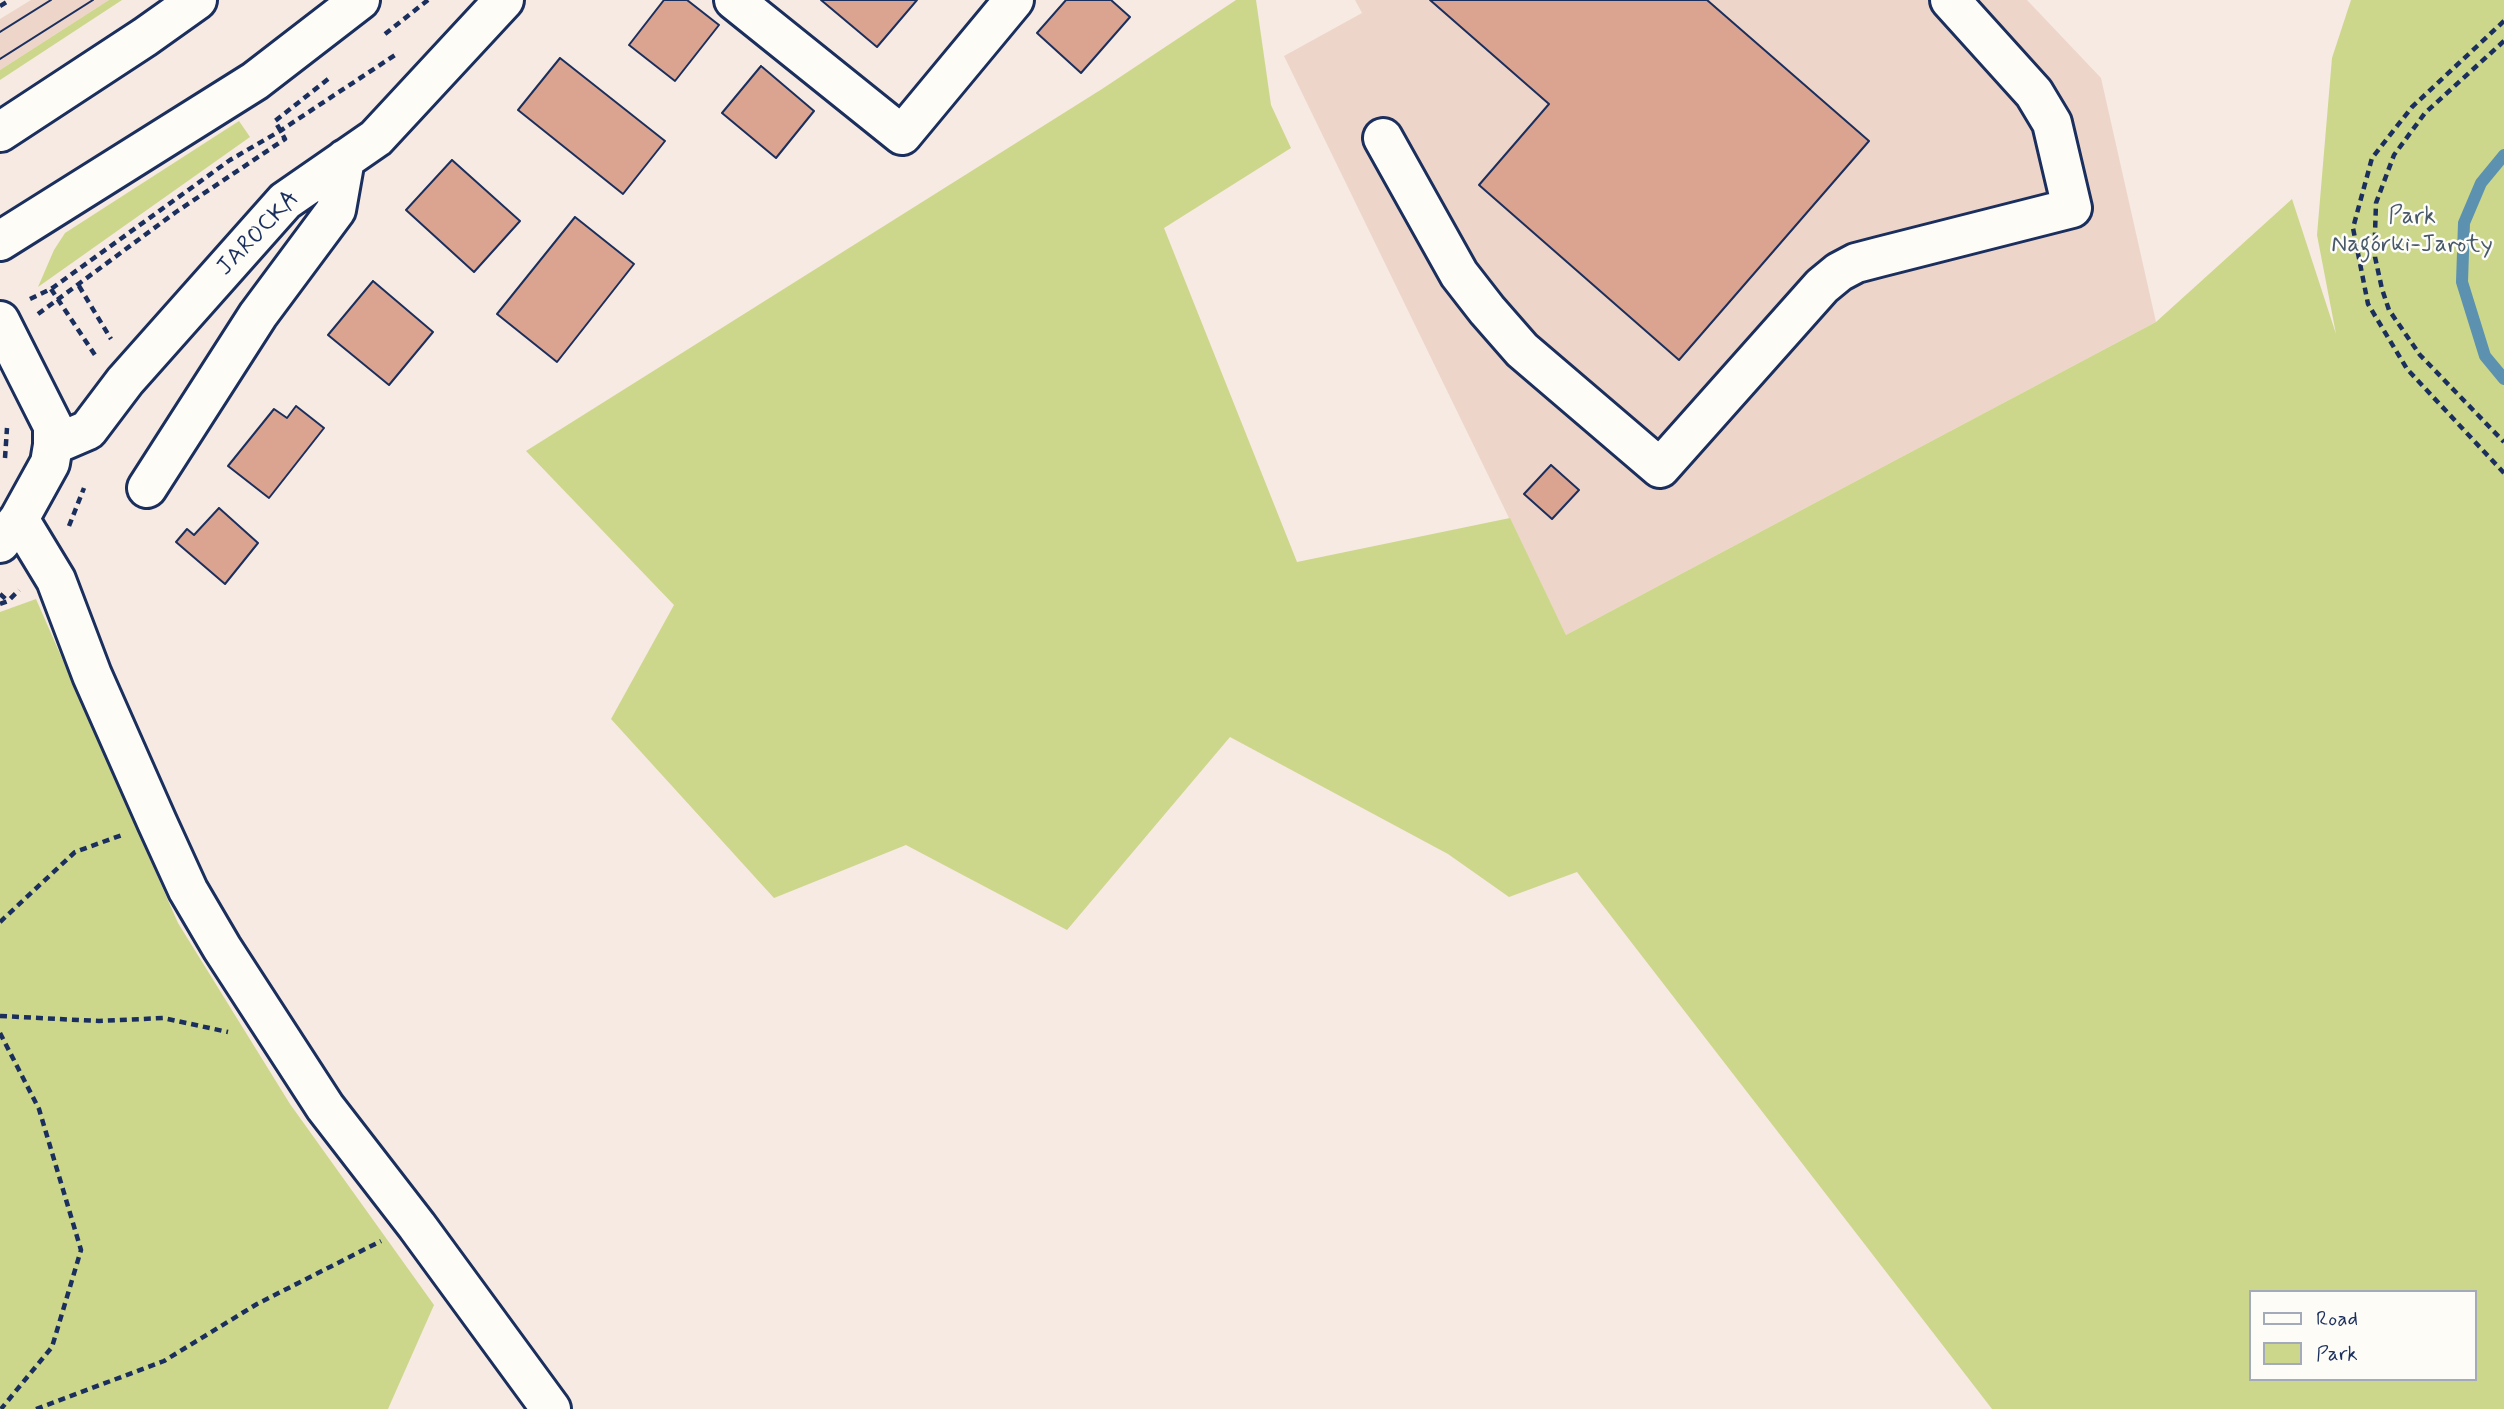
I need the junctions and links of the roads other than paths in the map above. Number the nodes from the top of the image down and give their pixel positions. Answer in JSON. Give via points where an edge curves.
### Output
{"nodes":[{"id":1,"x":197,"y":0,"type":"edge"},
{"id":2,"x":360,"y":0,"type":"edge"},
{"id":3,"x":504,"y":0,"type":"edge"},
{"id":4,"x":734,"y":0,"type":"edge"},
{"id":5,"x":1014,"y":0,"type":"edge"},
{"id":6,"x":1950,"y":0,"type":"edge"},
{"id":7,"x":0,"y":132,"type":"edge"},
{"id":8,"x":1382,"y":138,"type":"dead end"},
{"id":9,"x":345,"y":159,"type":"junction"},
{"id":10,"x":0,"y":241,"type":"edge"},
{"id":11,"x":0,"y":321,"type":"edge"},
{"id":12,"x":53,"y":445,"type":"junction"},
{"id":13,"x":147,"y":488,"type":"dead end"},
{"id":14,"x":8,"y":527,"type":"edge"},
{"id":15,"x":551,"y":1409,"type":"edge"}],
"edges":[{"from":1,"to":7,"type":"street"},
{"from":2,"to":10,"type":"street","via":[[254,81]]},
{"from":3,"to":9,"type":"street","name":"JAROCKA","via":[[376,138]]},
{"from":4,"to":5,"type":"street","via":[[902,135]]},
{"from":6,"to":8,"type":"street","via":[[2034,93],[2052,123],[2072,208],[1856,263],[1839,272],[1661,468],[1522,350],[1487,310],[1459,274]]},
{"from":9,"to":12,"type":"street","name":"JAROCKA","via":[[285,201],[125,381],[88,430]]},
{"from":9,"to":13,"type":"street","via":[[336,210],[258,315]]},
{"from":11,"to":12,"type":"street","via":[[53,426]]},
{"from":12,"to":14,"type":"street","via":[[50,463]]},
{"from":14,"to":15,"type":"street","via":[[56,580],[157,822],[188,890],[222,948],[325,1107]]}]}
